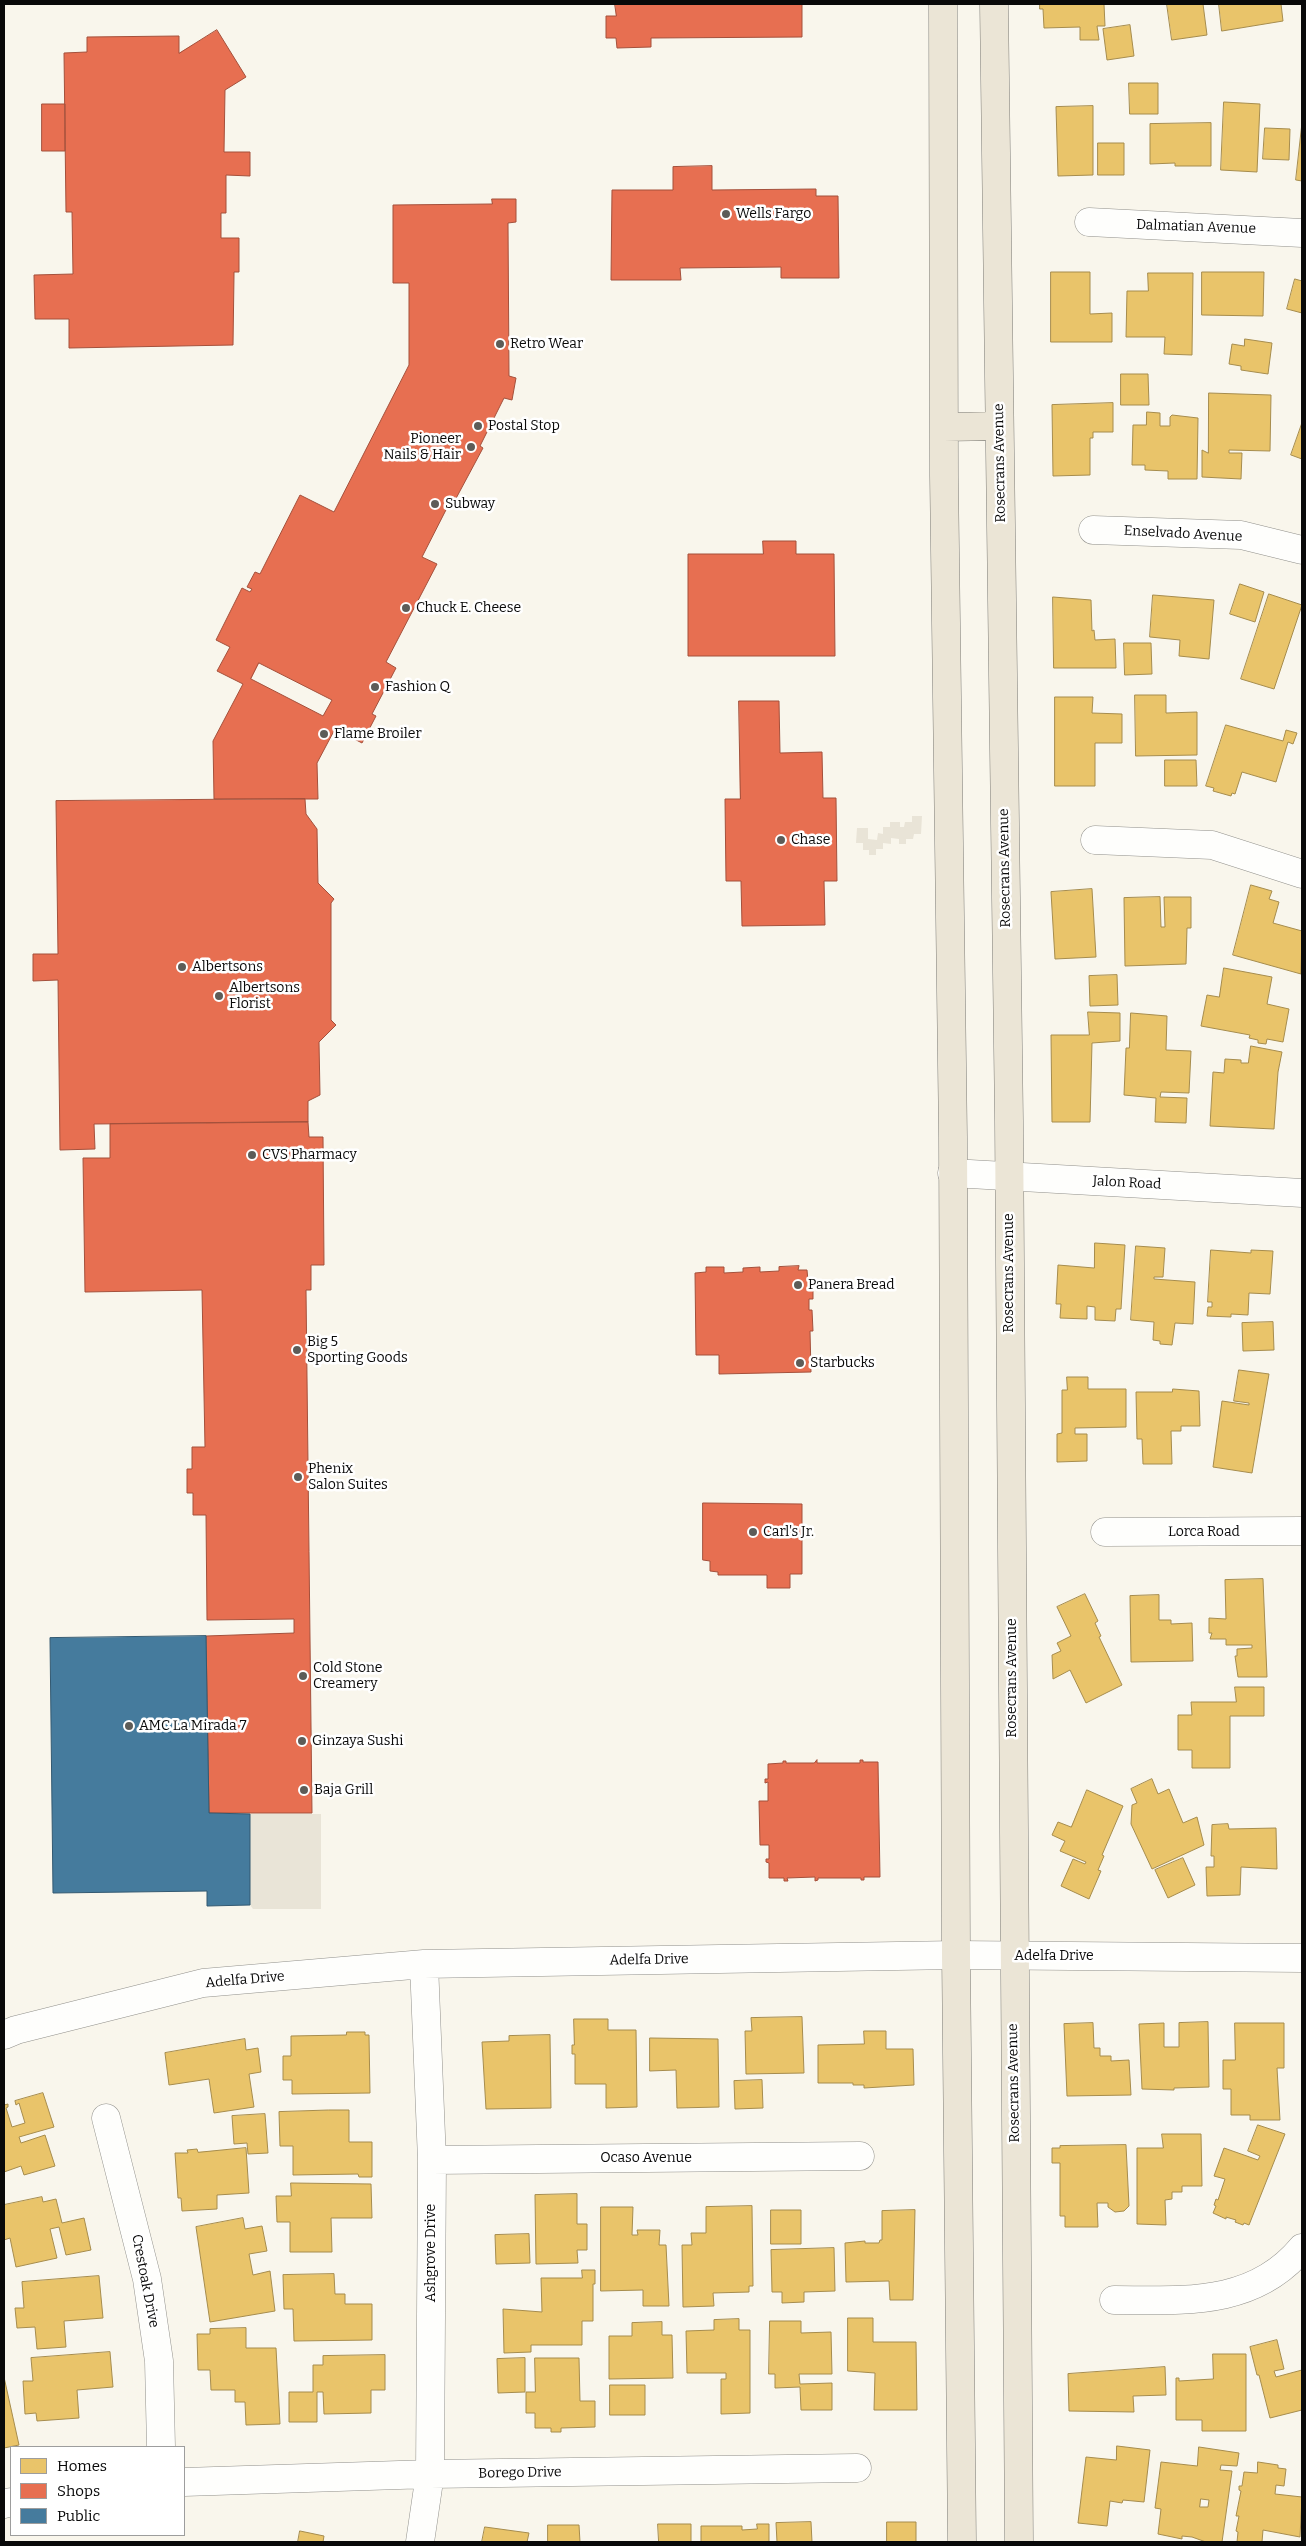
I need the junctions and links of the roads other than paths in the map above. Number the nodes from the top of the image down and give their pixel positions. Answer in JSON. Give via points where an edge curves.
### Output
{"nodes":[{"id":1,"x":943,"y":4,"type":"edge"},
{"id":2,"x":994,"y":4,"type":"edge"},
{"id":3,"x":1089,"y":222,"type":"dead end"},
{"id":4,"x":1302,"y":233,"type":"edge"},
{"id":5,"x":1000,"y":426,"type":"junction"},
{"id":6,"x":944,"y":427,"type":"junction"},
{"id":7,"x":1093,"y":530,"type":"dead end"},
{"id":8,"x":1302,"y":550,"type":"edge"},
{"id":9,"x":1095,"y":840,"type":"dead end"},
{"id":10,"x":1302,"y":874,"type":"edge"},
{"id":11,"x":952,"y":1173,"type":"junction"},
{"id":12,"x":1009,"y":1176,"type":"junction"},
{"id":13,"x":1302,"y":1193,"type":"edge"},
{"id":14,"x":1302,"y":1531,"type":"edge"},
{"id":15,"x":1105,"y":1532,"type":"dead end"},
{"id":16,"x":956,"y":1955,"type":"junction"},
{"id":17,"x":1013,"y":1956,"type":"junction"},
{"id":18,"x":1302,"y":1958,"type":"edge"},
{"id":19,"x":424,"y":1964,"type":"junction"},
{"id":20,"x":4,"y":2035,"type":"edge"},
{"id":21,"x":106,"y":2118,"type":"dead end"},
{"id":22,"x":860,"y":2156,"type":"dead end"},
{"id":23,"x":432,"y":2160,"type":"junction"},
{"id":24,"x":1302,"y":2248,"type":"edge"},
{"id":25,"x":1114,"y":2300,"type":"dead end"},
{"id":26,"x":161,"y":2446,"type":"edge"},
{"id":27,"x":857,"y":2468,"type":"dead end"},
{"id":28,"x":430,"y":2474,"type":"junction"},
{"id":29,"x":185,"y":2482,"type":"edge"},
{"id":30,"x":420,"y":2542,"type":"edge"},
{"id":31,"x":962,"y":2542,"type":"edge"},
{"id":32,"x":1019,"y":2542,"type":"edge"}],
"edges":[{"from":1,"to":6,"type":"main road"},
{"from":2,"to":5,"type":"main road","name":"Rosecrans Avenue"},
{"from":3,"to":4,"type":"street","name":"Dalmatian Avenue"},
{"from":5,"to":6,"type":"main road"},
{"from":5,"to":12,"type":"main road","name":"Rosecrans Avenue"},
{"from":6,"to":11,"type":"main road"},
{"from":7,"to":8,"type":"street","name":"Enselvado Avenue","via":[[1241,535]]},
{"from":9,"to":10,"type":"street","via":[[1212,845]]},
{"from":11,"to":12,"type":"street","name":"Jalon Road"},
{"from":11,"to":16,"type":"main road"},
{"from":12,"to":13,"type":"street","name":"Jalon Road"},
{"from":12,"to":17,"type":"main road","name":"Rosecrans Avenue"},
{"from":14,"to":15,"type":"street","name":"Lorca Road"},
{"from":16,"to":17,"type":"street","name":"Adelfa Drive"},
{"from":16,"to":19,"type":"street","name":"Adelfa Drive"},
{"from":16,"to":31,"type":"main road"},
{"from":17,"to":18,"type":"street","name":"Adelfa Drive"},
{"from":17,"to":32,"type":"main road","name":"Rosecrans Avenue"},
{"from":19,"to":20,"type":"street","name":"Adelfa Drive","via":[[203,1983]]},
{"from":19,"to":23,"type":"street","name":"Ashgrove Drive"},
{"from":21,"to":26,"type":"street","name":"Crestoak Drive","via":[[147,2279],[159,2361]]},
{"from":22,"to":23,"type":"street","name":"Ocaso Avenue"},
{"from":23,"to":28,"type":"street","name":"Ashgrove Drive"},
{"from":24,"to":25,"type":"street","via":[[1292,2261],[1251,2288],[1203,2300]]},
{"from":27,"to":28,"type":"street","name":"Borego Drive"},
{"from":28,"to":29,"type":"street","name":"Borego Drive"},
{"from":28,"to":30,"type":"street","name":"Ashgrove Drive"}]}
